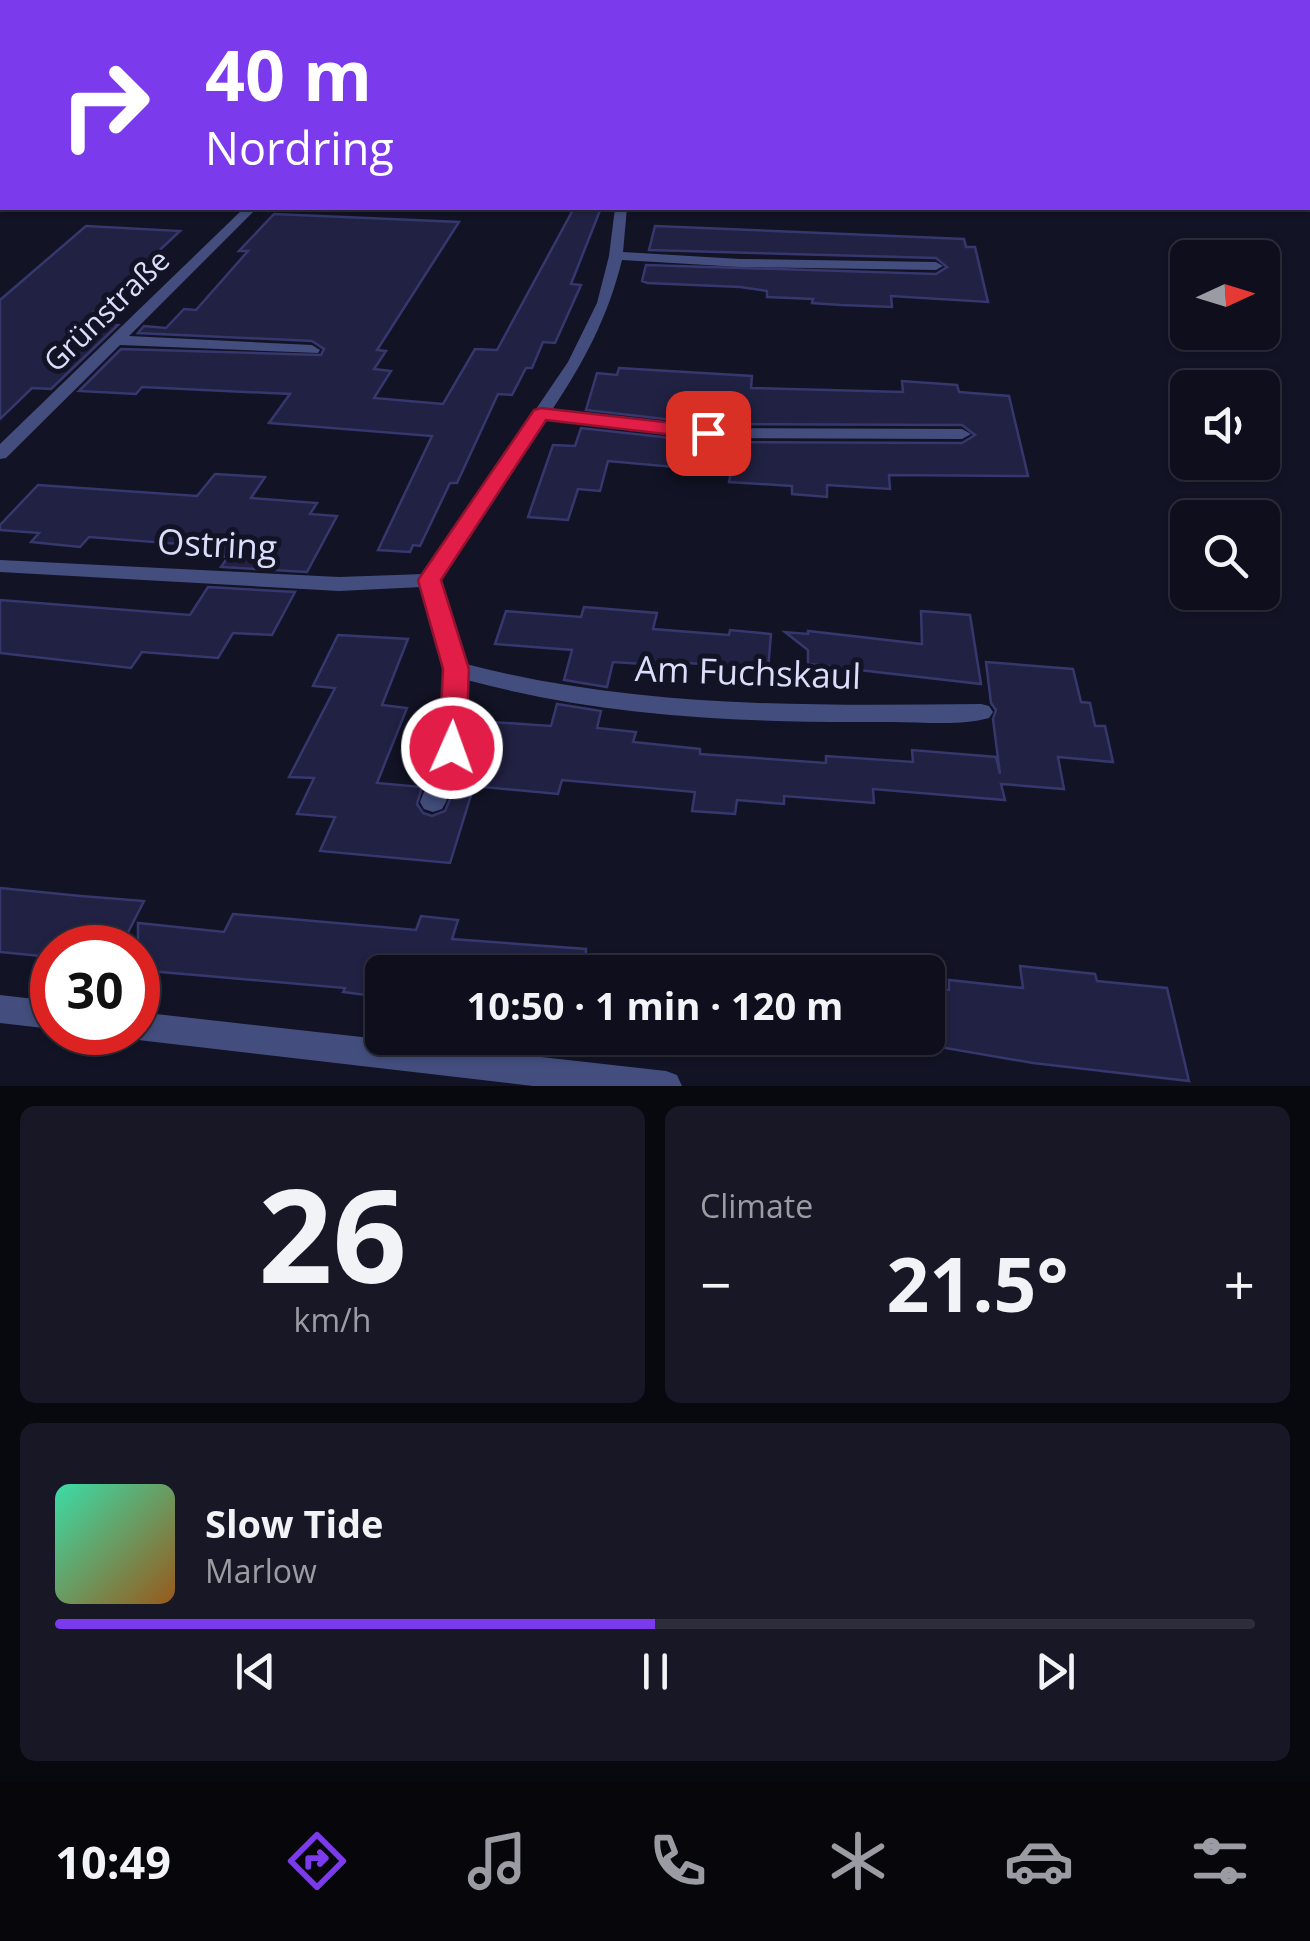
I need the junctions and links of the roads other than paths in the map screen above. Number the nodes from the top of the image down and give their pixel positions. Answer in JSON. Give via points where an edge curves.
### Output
{"nodes":[{"id":1,"x":249,"y":210,"type":"edge"},
{"id":2,"x":621,"y":210,"type":"edge"},
{"id":3,"x":616,"y":256,"type":"junction"},
{"id":4,"x":936,"y":266,"type":"dead end"},
{"id":5,"x":116,"y":340,"type":"junction"},
{"id":6,"x":312,"y":350,"type":"dead end"},
{"id":7,"x":541,"y":414,"type":"junction"},
{"id":8,"x":962,"y":434,"type":"dead end"},
{"id":9,"x":0,"y":454,"type":"edge"},
{"id":10,"x":0,"y":566,"type":"edge"},
{"id":11,"x":430,"y":580,"type":"junction"},
{"id":12,"x":456,"y":669,"type":"junction"},
{"id":13,"x":981,"y":712,"type":"dead end"},
{"id":14,"x":433,"y":802,"type":"dead end"},
{"id":15,"x":0,"y":1008,"type":"edge"},
{"id":16,"x":30,"y":1012,"type":"edge"},
{"id":17,"x":160,"y":1028,"type":"edge"},
{"id":18,"x":666,"y":1086,"type":"edge"}],
"edges":[{"from":1,"to":5,"type":"street","name":"Grünstraße"},
{"from":2,"to":3,"type":"street"},
{"from":3,"to":4,"type":"street"},
{"from":3,"to":7,"type":"street","via":[[604,303],[576,362]]},
{"from":5,"to":6,"type":"street"},
{"from":5,"to":9,"type":"street","name":"Grünstraße"},
{"from":7,"to":8,"type":"street","via":[[708,433]]},
{"from":7,"to":11,"type":"street"},
{"from":10,"to":11,"type":"street","name":"Ostring","via":[[338,584]]},
{"from":11,"to":12,"type":"street"},
{"from":12,"to":13,"type":"street","name":"Am Fuchskaul","via":[[526,691],[687,712]]},
{"from":12,"to":14,"type":"street","via":[[452,748]]},
{"from":15,"to":16,"type":"street"},
{"from":17,"to":18,"type":"street"}]}
